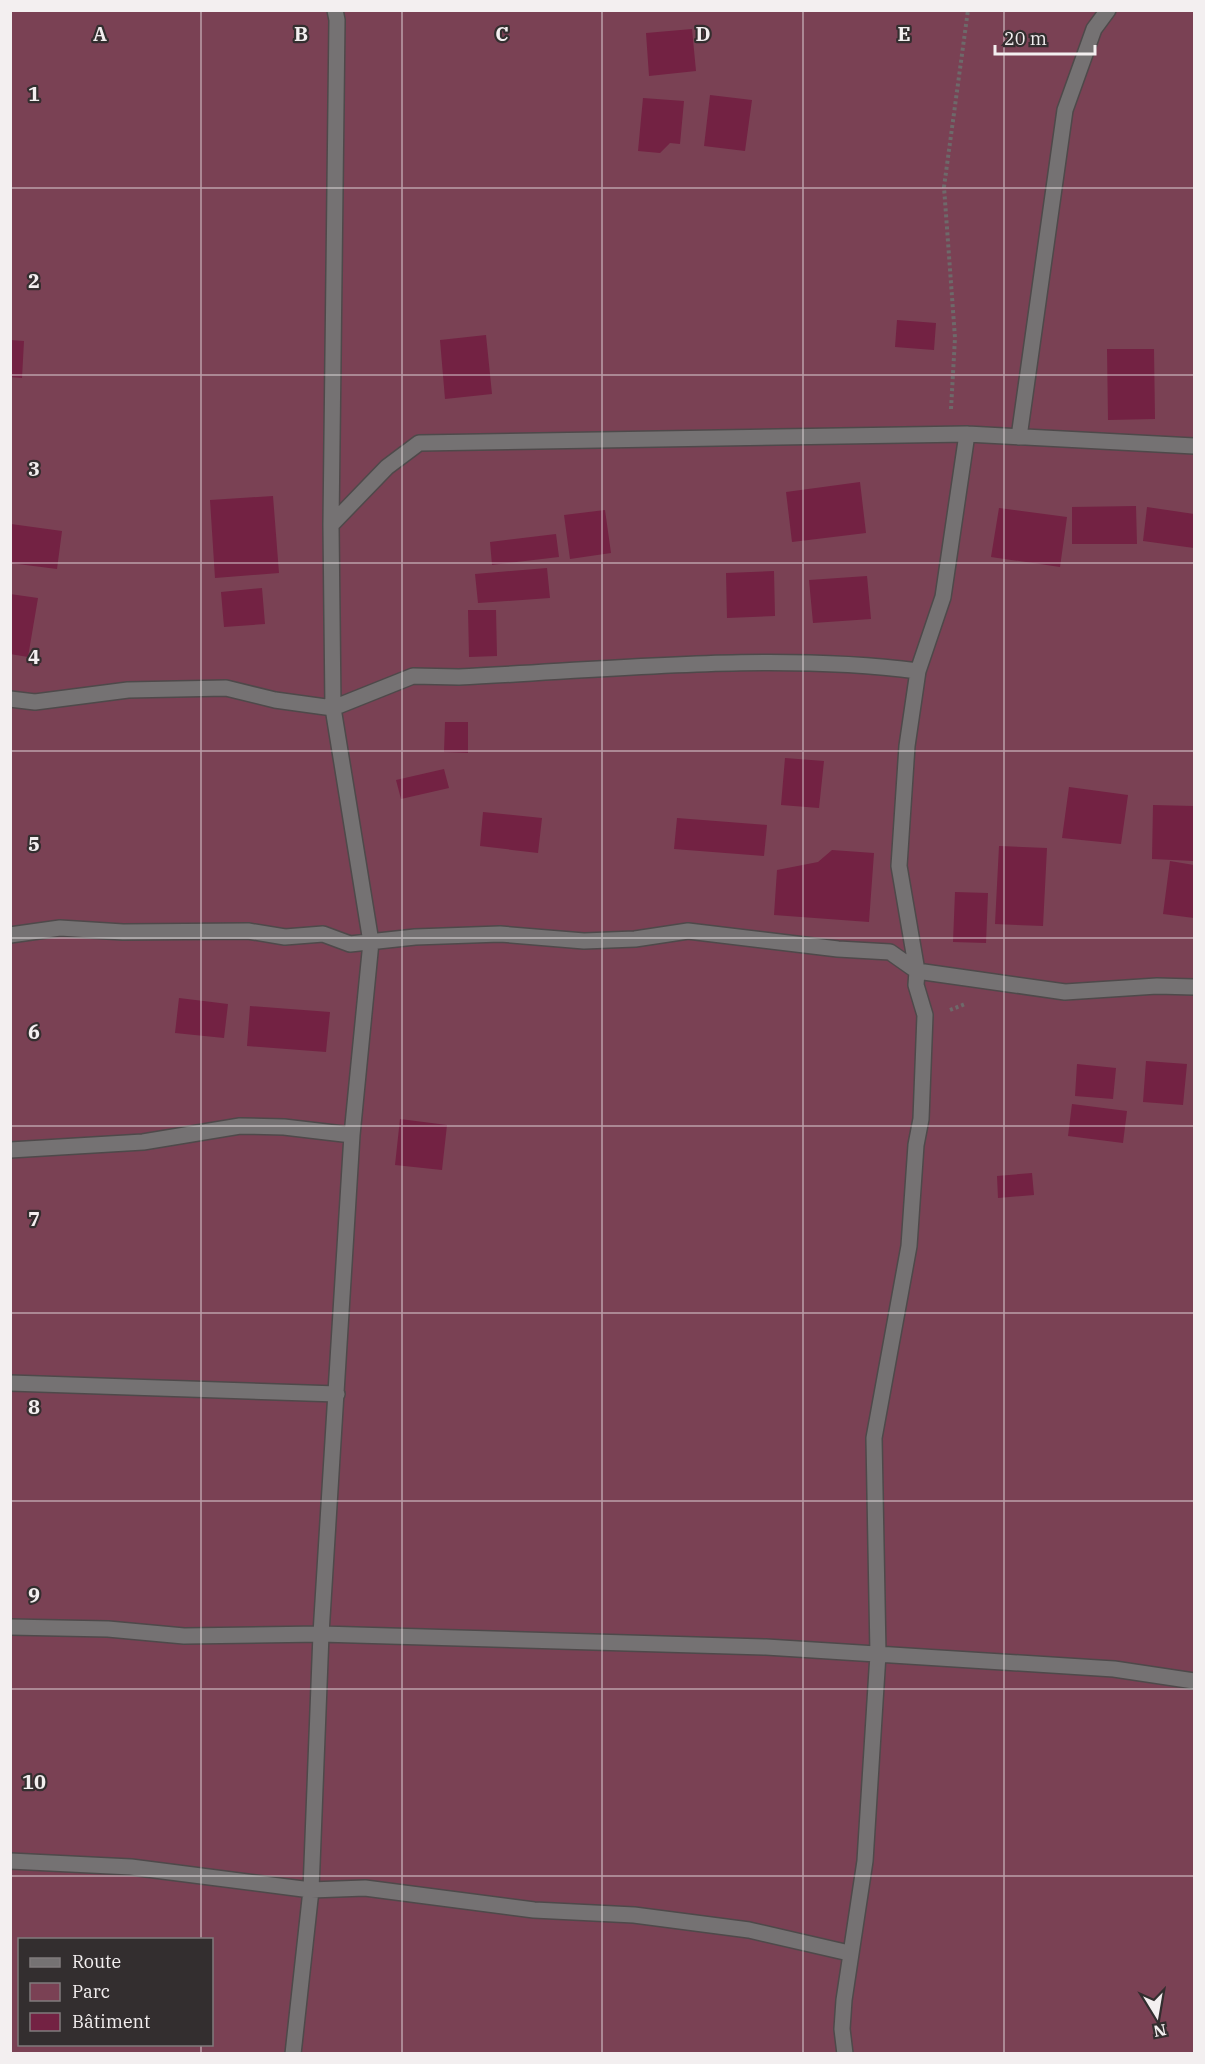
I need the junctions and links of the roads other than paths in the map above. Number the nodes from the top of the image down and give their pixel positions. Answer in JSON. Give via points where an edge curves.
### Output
{"nodes":[{"id":1,"x":335,"y":10,"type":"edge"},
{"id":2,"x":1108,"y":10,"type":"edge"},
{"id":3,"x":967,"y":434,"type":"junction"},
{"id":4,"x":1019,"y":437,"type":"junction"},
{"id":5,"x":1194,"y":446,"type":"edge"},
{"id":6,"x":331,"y":525,"type":"junction"},
{"id":7,"x":918,"y":671,"type":"junction"},
{"id":8,"x":10,"y":699,"type":"edge"},
{"id":9,"x":333,"y":708,"type":"junction"},
{"id":10,"x":10,"y":935,"type":"edge"},
{"id":11,"x":371,"y":942,"type":"junction"},
{"id":12,"x":917,"y":971,"type":"junction"},
{"id":13,"x":1194,"y":987,"type":"edge"},
{"id":14,"x":352,"y":1135,"type":"junction"},
{"id":15,"x":10,"y":1150,"type":"edge"},
{"id":16,"x":10,"y":1383,"type":"edge"},
{"id":17,"x":337,"y":1394,"type":"junction"},
{"id":18,"x":10,"y":1627,"type":"edge"},
{"id":19,"x":321,"y":1634,"type":"junction"},
{"id":20,"x":878,"y":1654,"type":"junction"},
{"id":21,"x":1194,"y":1681,"type":"edge"},
{"id":22,"x":10,"y":1861,"type":"edge"},
{"id":23,"x":311,"y":1890,"type":"junction"},
{"id":24,"x":849,"y":1953,"type":"junction"},
{"id":25,"x":292,"y":2054,"type":"edge"},
{"id":26,"x":845,"y":2054,"type":"edge"}],
"edges":[{"from":1,"to":6,"type":"street","via":[[338,20]]},
{"from":2,"to":4,"type":"street","via":[[1094,29],[1065,110]]},
{"from":3,"to":4,"type":"street"},
{"from":3,"to":6,"type":"street","via":[[418,443],[387,467]]},
{"from":3,"to":7,"type":"street","via":[[943,597]]},
{"from":4,"to":5,"type":"street"},
{"from":6,"to":9,"type":"street"},
{"from":7,"to":9,"type":"street","via":[[860,664],[769,664],[413,676]]},
{"from":7,"to":12,"type":"street","via":[[907,746],[899,866]]},
{"from":8,"to":9,"type":"street","via":[[35,702],[128,690],[226,688]]},
{"from":9,"to":11,"type":"street"},
{"from":10,"to":11,"type":"street","via":[[60,928],[248,931],[285,937],[323,933],[350,944]]},
{"from":11,"to":12,"type":"street","via":[[500,934],[584,941],[688,931],[890,952]]},
{"from":11,"to":14,"type":"street"},
{"from":12,"to":13,"type":"street","via":[[1065,992]]},
{"from":12,"to":20,"type":"street","via":[[916,985],[925,1015],[915,1195],[874,1438]]},
{"from":14,"to":15,"type":"street","via":[[240,1126],[143,1142]]},
{"from":14,"to":17,"type":"street"},
{"from":16,"to":17,"type":"street"},
{"from":17,"to":19,"type":"street"},
{"from":18,"to":19,"type":"street","via":[[108,1629],[184,1636]]},
{"from":19,"to":20,"type":"street"},
{"from":19,"to":23,"type":"street"},
{"from":20,"to":21,"type":"street","via":[[1114,1669]]},
{"from":20,"to":24,"type":"street","via":[[865,1861]]},
{"from":22,"to":23,"type":"street","via":[[131,1867]]},
{"from":23,"to":24,"type":"street","via":[[365,1888],[490,1906],[713,1924]]},
{"from":23,"to":25,"type":"street"},
{"from":24,"to":26,"type":"street"}]}
